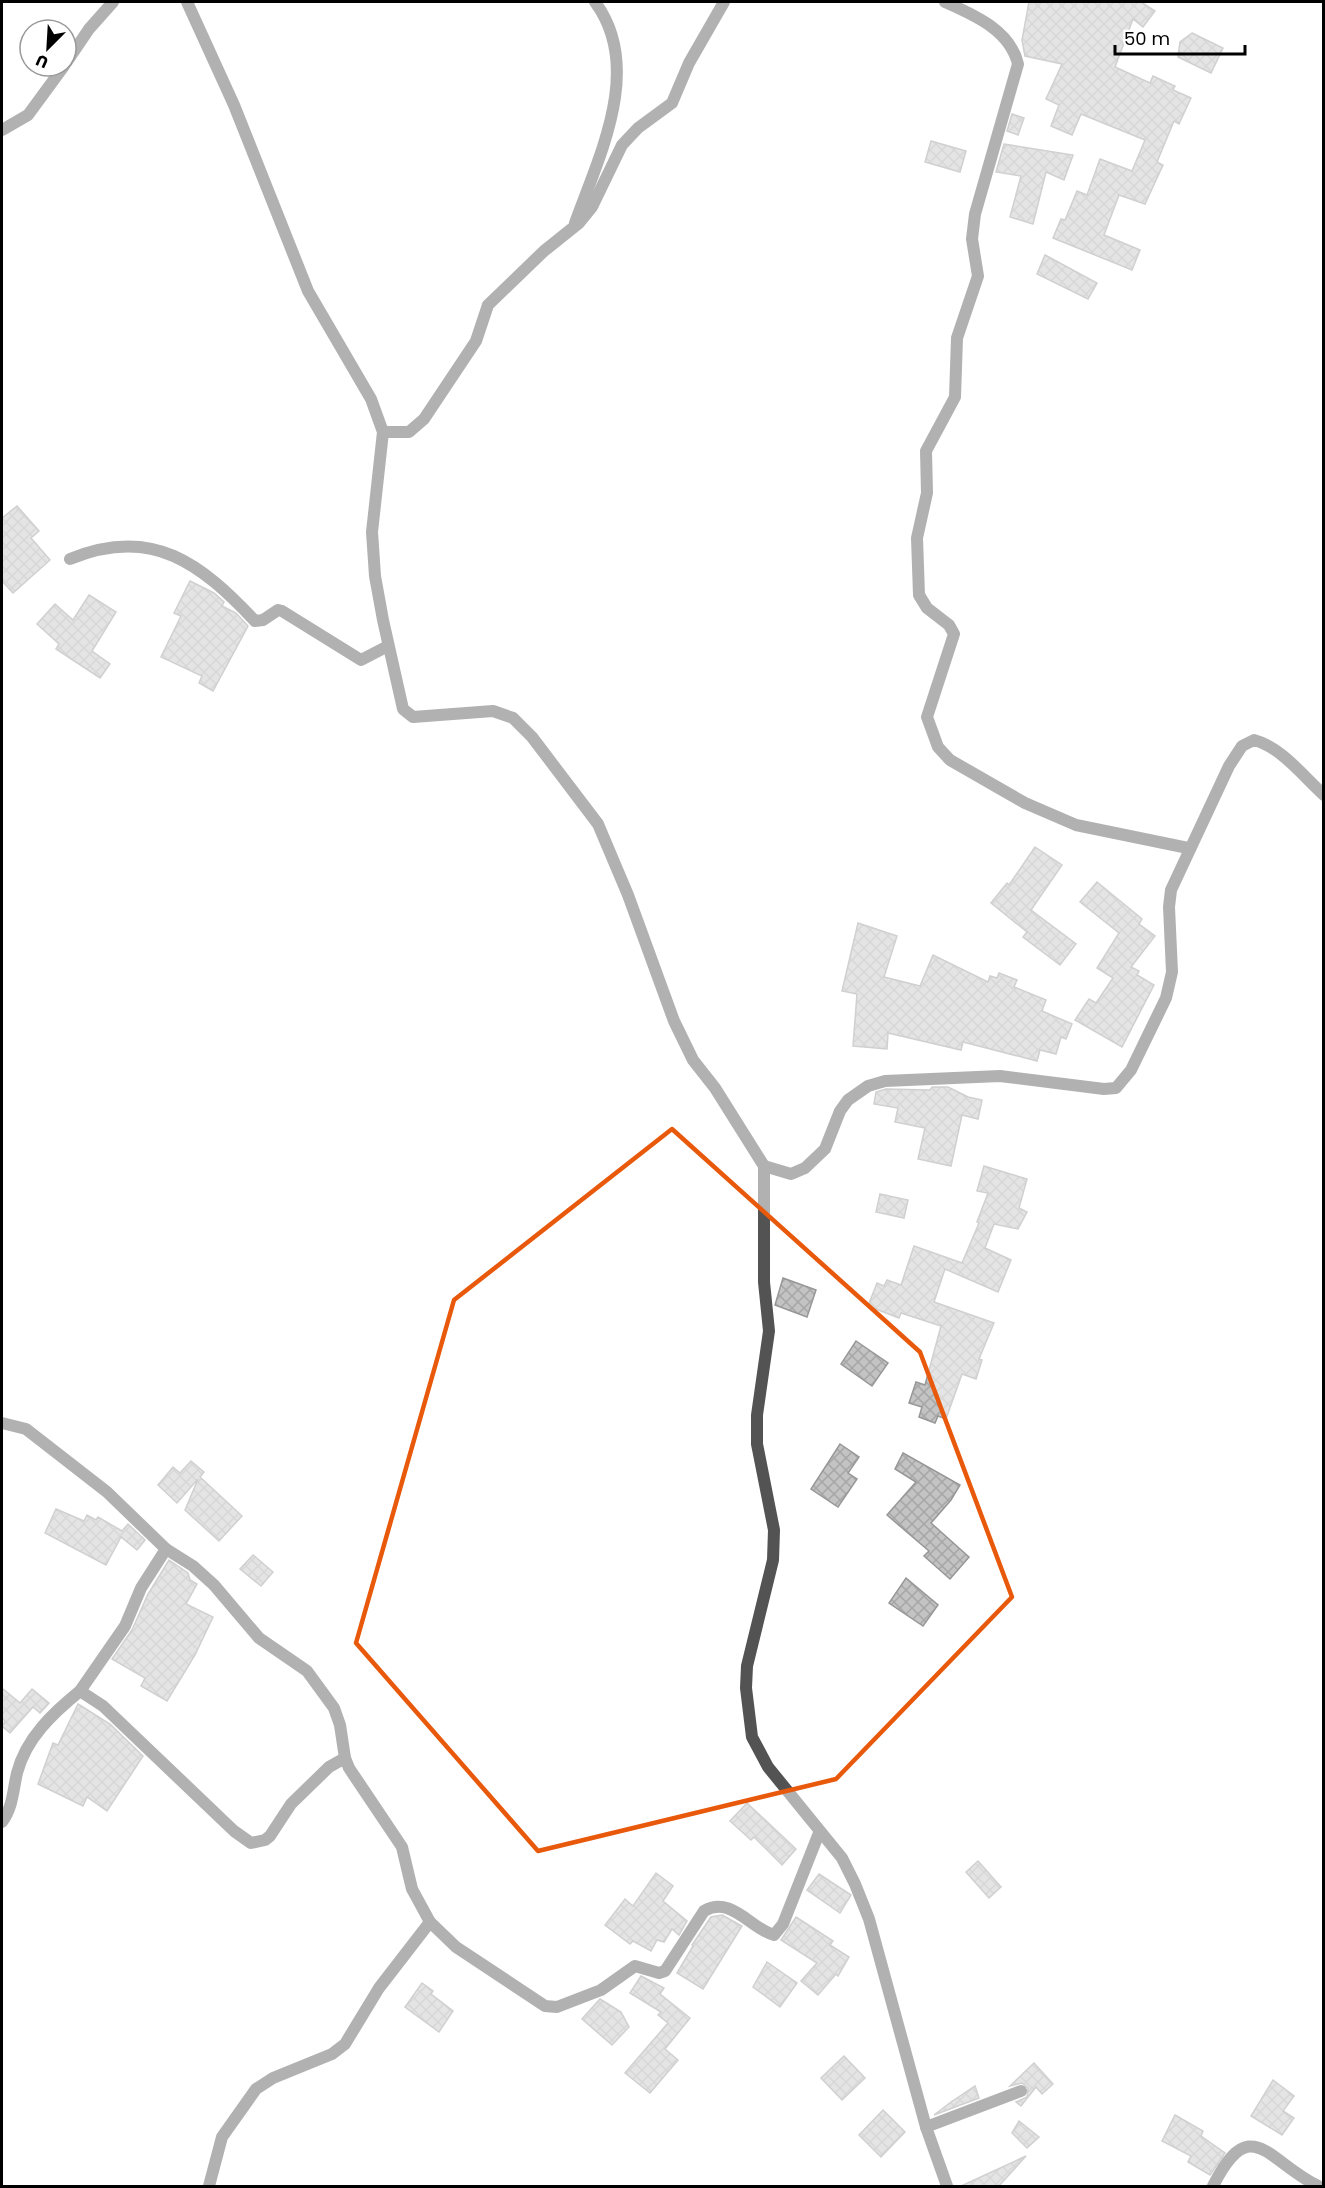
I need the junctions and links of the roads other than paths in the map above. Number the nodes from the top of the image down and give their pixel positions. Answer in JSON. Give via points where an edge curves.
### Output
{"nodes":[{"id":1,"x":113,"y":2,"type":"edge"},
{"id":2,"x":187,"y":2,"type":"edge"},
{"id":3,"x":595,"y":2,"type":"edge"},
{"id":4,"x":724,"y":2,"type":"edge"},
{"id":5,"x":945,"y":2,"type":"edge"},
{"id":6,"x":78,"y":45,"type":"edge"},
{"id":7,"x":55,"y":78,"type":"edge"},
{"id":8,"x":2,"y":130,"type":"edge"},
{"id":9,"x":572,"y":229,"type":"junction"},
{"id":10,"x":382,"y":432,"type":"junction"},
{"id":11,"x":70,"y":559,"type":"dead end"},
{"id":12,"x":388,"y":646,"type":"junction"},
{"id":13,"x":1323,"y":795,"type":"edge"},
{"id":14,"x":1188,"y":848,"type":"junction"},
{"id":15,"x":764,"y":1166,"type":"junction"},
{"id":16,"x":2,"y":1423,"type":"edge"},
{"id":17,"x":166,"y":1549,"type":"junction"},
{"id":18,"x":80,"y":1691,"type":"junction"},
{"id":19,"x":345,"y":1758,"type":"junction"},
{"id":20,"x":2,"y":1822,"type":"edge"},
{"id":21,"x":819,"y":1833,"type":"junction"},
{"id":22,"x":430,"y":1922,"type":"junction"},
{"id":23,"x":1021,"y":2091,"type":"dead end"},
{"id":24,"x":926,"y":2127,"type":"junction"},
{"id":25,"x":209,"y":2187,"type":"edge"},
{"id":26,"x":947,"y":2187,"type":"edge"},
{"id":27,"x":1213,"y":2187,"type":"edge"},
{"id":28,"x":1318,"y":2187,"type":"edge"}],
"edges":[{"from":1,"to":6,"type":"street"},
{"from":2,"to":10,"type":"street","via":[[234,105],[308,291],[371,399]]},
{"from":3,"to":9,"type":"street","via":[[613,39],[616,95]]},
{"from":4,"to":9,"type":"street","via":[[699,44],[672,103],[622,145],[592,207]]},
{"from":5,"to":14,"type":"street","via":[[992,27],[1016,55],[1018,64],[975,214],[972,239],[978,276],[957,338],[955,397],[926,452],[927,493],[917,538],[918,588],[927,608],[949,625],[954,634],[927,708],[929,729],[938,747],[959,767],[1057,818],[1091,829]]},
{"from":7,"to":8,"type":"street","via":[[28,115]]},
{"from":9,"to":10,"type":"street","via":[[488,305],[476,341],[420,425],[410,432]]},
{"from":10,"to":12,"type":"street","via":[[372,532],[375,576]]},
{"from":11,"to":12,"type":"street","via":[[117,548],[164,551],[206,573],[255,621],[282,611],[361,660]]},
{"from":12,"to":15,"type":"street","via":[[403,709],[413,717],[494,711],[513,718],[588,809],[628,895],[674,1022],[693,1060]]},
{"from":13,"to":14,"type":"street","via":[[1263,742],[1247,742],[1229,766]]},
{"from":14,"to":15,"type":"street","via":[[1171,890],[1172,972],[1166,998],[1131,1070],[1116,1088],[1000,1076],[885,1081],[868,1086],[848,1100],[825,1149],[805,1168],[790,1174]]},
{"from":15,"to":21,"type":"street","via":[[764,1282],[769,1331],[757,1443],[772,1514],[773,1560],[747,1666],[746,1698],[758,1752]]},
{"from":16,"to":17,"type":"street","via":[[26,1429],[107,1492]]},
{"from":17,"to":18,"type":"street","via":[[141,1588],[125,1626]]},
{"from":17,"to":19,"type":"street","via":[[214,1585],[259,1638],[317,1682],[334,1708]]},
{"from":18,"to":19,"type":"street","via":[[103,1706],[234,1832],[251,1843],[270,1836],[291,1804],[329,1767]]},
{"from":18,"to":20,"type":"street","via":[[28,1744]]},
{"from":19,"to":22,"type":"street","via":[[402,1847],[412,1889]]},
{"from":21,"to":22,"type":"street","via":[[783,1924],[774,1935],[730,1909],[711,1908],[705,1911],[665,1971],[635,1966],[601,1990],[557,2007],[545,2006],[510,1985],[456,1947]]},
{"from":21,"to":24,"type":"street","via":[[842,1858],[869,1919]]},
{"from":22,"to":25,"type":"street","via":[[379,1988],[345,2044],[332,2054],[256,2089],[222,2138]]},
{"from":23,"to":24,"type":"street"},
{"from":24,"to":26,"type":"street"},
{"from":27,"to":28,"type":"street","via":[[1227,2162],[1248,2145],[1267,2152]]}]}
